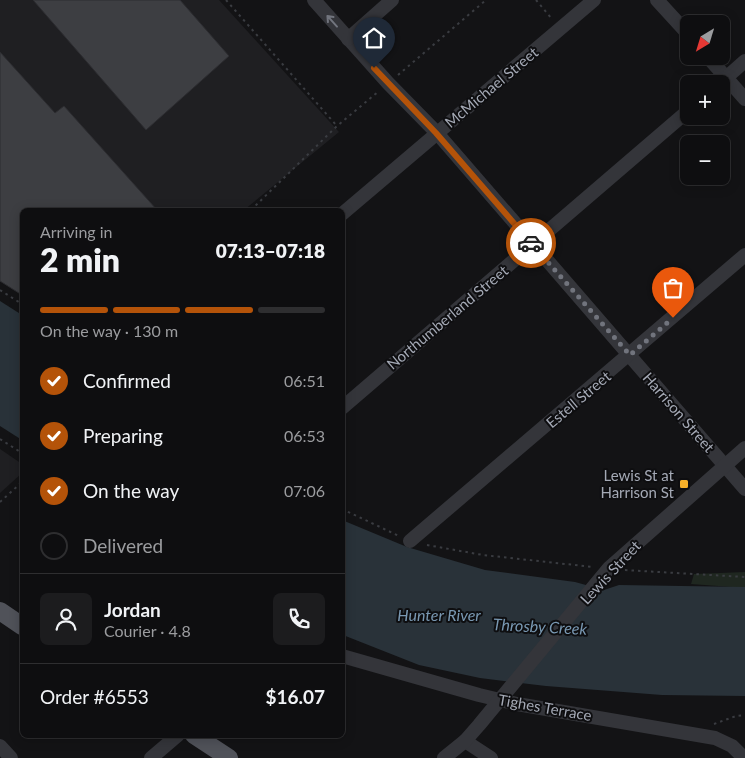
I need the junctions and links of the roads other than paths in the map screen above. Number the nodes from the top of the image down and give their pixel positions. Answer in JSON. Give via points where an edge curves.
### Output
{"nodes":[{"id":1,"x":314,"y":0,"type":"edge"},
{"id":2,"x":392,"y":0,"type":"edge"},
{"id":3,"x":594,"y":0,"type":"edge"},
{"id":4,"x":657,"y":0,"type":"edge"},
{"id":5,"x":680,"y":25,"type":"edge"},
{"id":6,"x":348,"y":39,"type":"junction"},
{"id":7,"x":745,"y":61,"type":"edge"},
{"id":8,"x":729,"y":75,"type":"edge"},
{"id":9,"x":730,"y":88,"type":"edge"},
{"id":10,"x":745,"y":100,"type":"edge"},
{"id":11,"x":680,"y":118,"type":"edge"},
{"id":12,"x":436,"y":133,"type":"junction"},
{"id":13,"x":345,"y":211,"type":"edge"},
{"id":14,"x":533,"y":244,"type":"junction"},
{"id":15,"x":745,"y":255,"type":"edge"},
{"id":16,"x":630,"y":355,"type":"junction"},
{"id":17,"x":345,"y":405,"type":"edge"},
{"id":18,"x":745,"y":448,"type":"edge"},
{"id":19,"x":724,"y":465,"type":"junction"},
{"id":20,"x":745,"y":489,"type":"edge"},
{"id":21,"x":410,"y":542,"type":"road end"},
{"id":22,"x":0,"y":611,"type":"edge"},
{"id":23,"x":20,"y":625,"type":"edge"},
{"id":24,"x":345,"y":657,"type":"edge"},
{"id":25,"x":472,"y":733,"type":"junction"},
{"id":26,"x":174,"y":738,"type":"edge"},
{"id":27,"x":199,"y":738,"type":"edge"},
{"id":28,"x":0,"y":746,"type":"edge"},
{"id":29,"x":11,"y":758,"type":"edge"},
{"id":30,"x":151,"y":758,"type":"edge"},
{"id":31,"x":229,"y":758,"type":"edge"},
{"id":32,"x":444,"y":758,"type":"edge"},
{"id":33,"x":491,"y":758,"type":"edge"},
{"id":34,"x":744,"y":758,"type":"edge"}],
"edges":[{"from":6,"to":1,"type":"street","name":"Harrison Street","one_way":true},
{"from":2,"to":6,"type":"street"},
{"from":3,"to":12,"type":"street","name":"McMichael Street"},
{"from":4,"to":5,"type":"street"},
{"from":6,"to":12,"type":"street","name":"Harrison Street"},
{"from":7,"to":8,"type":"street"},
{"from":9,"to":10,"type":"street"},
{"from":11,"to":14,"type":"street","name":"Northumberland Street"},
{"from":12,"to":13,"type":"street","name":"McMichael Street"},
{"from":12,"to":14,"type":"street","name":"Harrison Street"},
{"from":14,"to":16,"type":"street","name":"Harrison Street"},
{"from":14,"to":17,"type":"street","name":"Northumberland Street"},
{"from":15,"to":16,"type":"street","name":"Estell Street"},
{"from":16,"to":19,"type":"street","name":"Harrison Street"},
{"from":16,"to":21,"type":"street","name":"Estell Street"},
{"from":18,"to":19,"type":"street","name":"Lewis Street"},
{"from":19,"to":20,"type":"street","name":"Harrison Street"},
{"from":19,"to":25,"type":"street","name":"Lewis Street","via":[[622,555]]},
{"from":22,"to":23,"type":"main road"},
{"from":24,"to":34,"type":"street","name":"Tighes Terrace","via":[[517,704],[715,738],[732,746]]},
{"from":25,"to":32,"type":"street","name":"Lewis Street"},
{"from":25,"to":33,"type":"street"},
{"from":26,"to":30,"type":"street"},
{"from":27,"to":31,"type":"main road"},
{"from":28,"to":29,"type":"street"}]}
